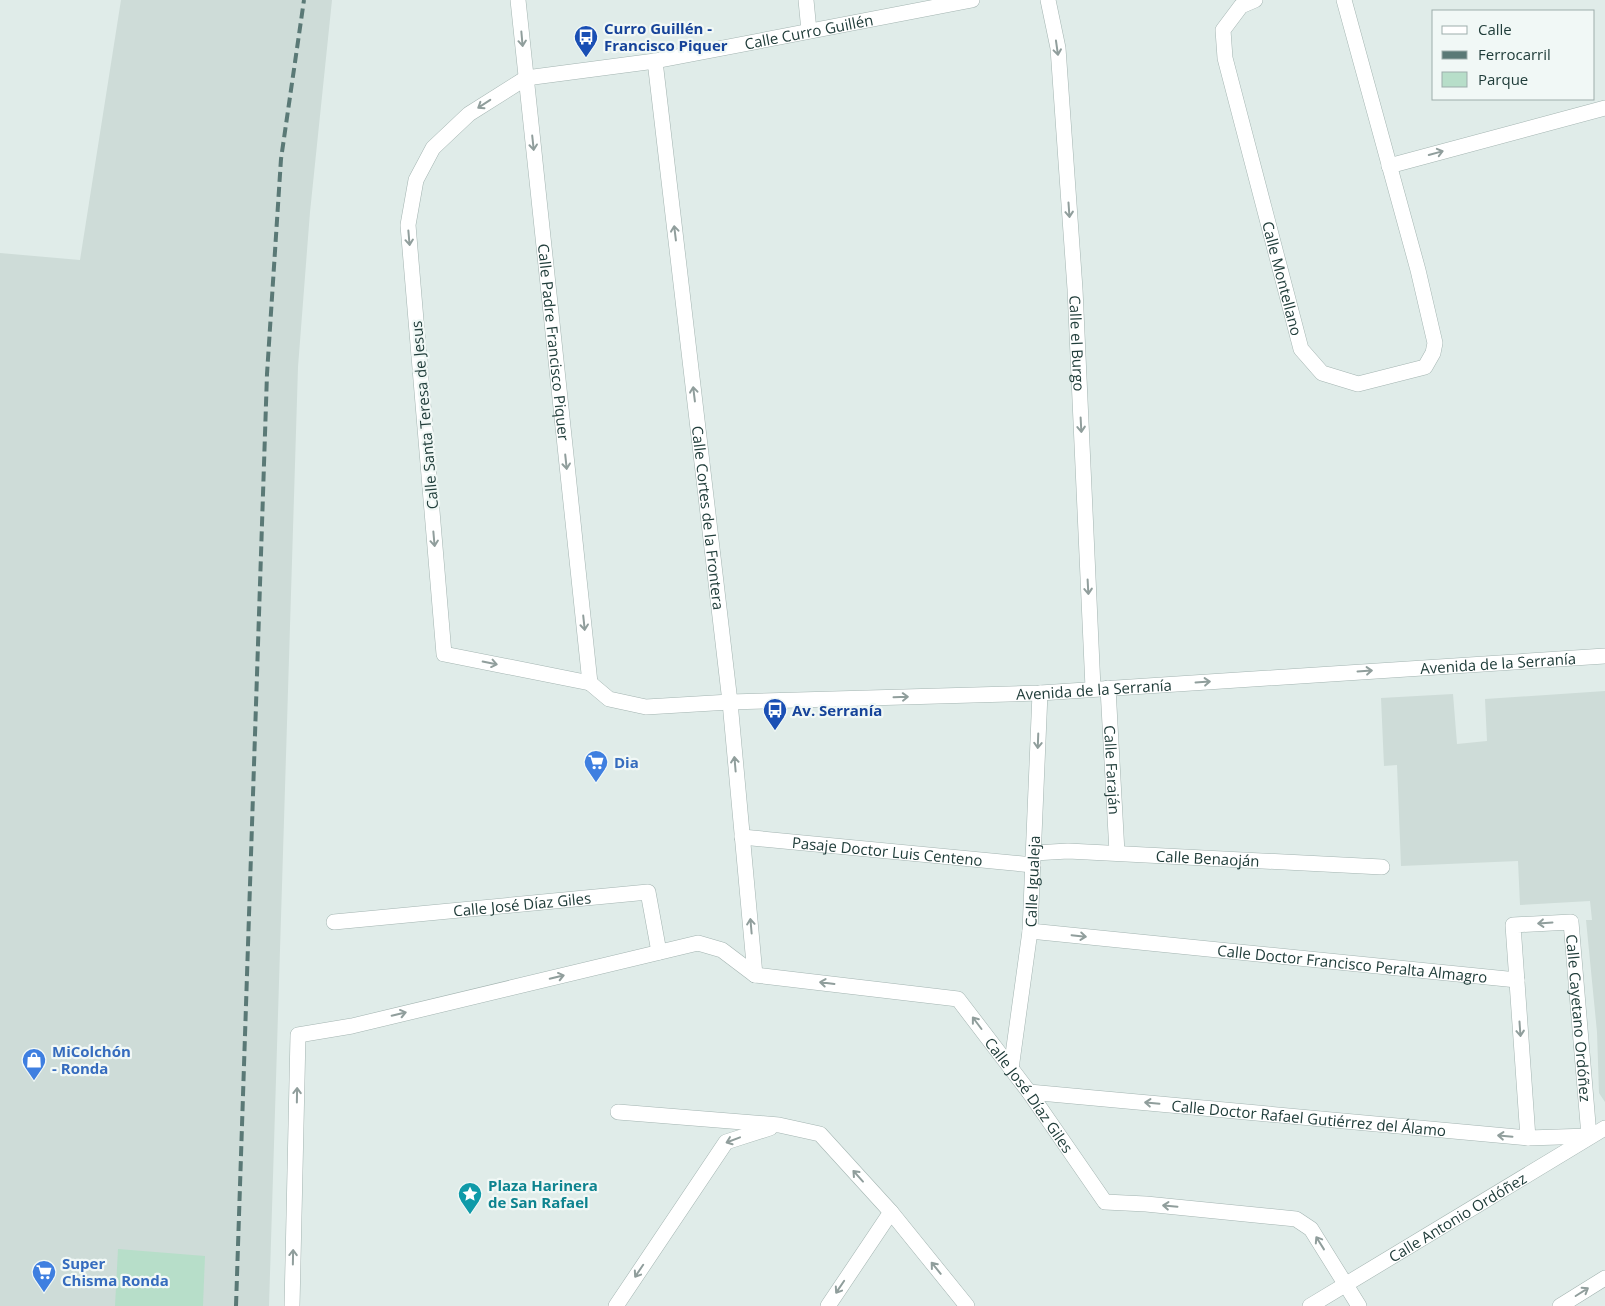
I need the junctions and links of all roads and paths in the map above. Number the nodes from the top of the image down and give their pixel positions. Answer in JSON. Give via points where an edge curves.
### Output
{"nodes":[{"id":1,"x":518,"y":0,"type":"edge"},
{"id":2,"x":806,"y":0,"type":"edge"},
{"id":3,"x":972,"y":0,"type":"edge"},
{"id":4,"x":1048,"y":0,"type":"edge"},
{"id":5,"x":1255,"y":0,"type":"edge"},
{"id":6,"x":1344,"y":0,"type":"edge"},
{"id":7,"x":809,"y":31,"type":"junction"},
{"id":8,"x":655,"y":61,"type":"junction"},
{"id":9,"x":526,"y":78,"type":"junction"},
{"id":10,"x":1605,"y":108,"type":"edge"},
{"id":11,"x":1389,"y":166,"type":"junction"},
{"id":12,"x":1605,"y":656,"type":"edge"},
{"id":13,"x":590,"y":683,"type":"junction"},
{"id":14,"x":1101,"y":688,"type":"junction"},
{"id":15,"x":1040,"y":693,"type":"junction"},
{"id":16,"x":730,"y":702,"type":"junction"},
{"id":17,"x":742,"y":837,"type":"junction"},
{"id":18,"x":1116,"y":853,"type":"junction"},
{"id":19,"x":1033,"y":859,"type":"junction"},
{"id":20,"x":1382,"y":867,"type":"dead end"},
{"id":21,"x":334,"y":922,"type":"dead end"},
{"id":22,"x":1030,"y":931,"type":"junction"},
{"id":23,"x":659,"y":952,"type":"junction"},
{"id":24,"x":755,"y":975,"type":"junction"},
{"id":25,"x":1517,"y":980,"type":"junction"},
{"id":26,"x":1011,"y":1069,"type":"junction"},
{"id":27,"x":1028,"y":1092,"type":"junction"},
{"id":28,"x":618,"y":1112,"type":"dead end"},
{"id":29,"x":779,"y":1125,"type":"junction"},
{"id":30,"x":1605,"y":1128,"type":"edge"},
{"id":31,"x":1589,"y":1136,"type":"junction"},
{"id":32,"x":1528,"y":1138,"type":"junction"},
{"id":33,"x":891,"y":1212,"type":"junction"},
{"id":34,"x":1605,"y":1278,"type":"edge"},
{"id":35,"x":1346,"y":1285,"type":"junction"},
{"id":36,"x":292,"y":1306,"type":"edge"},
{"id":37,"x":616,"y":1306,"type":"edge"},
{"id":38,"x":828,"y":1306,"type":"edge"},
{"id":39,"x":967,"y":1306,"type":"edge"},
{"id":40,"x":1310,"y":1306,"type":"edge"},
{"id":41,"x":1360,"y":1306,"type":"edge"},
{"id":42,"x":1560,"y":1306,"type":"edge"}],
"edges":[{"from":1,"to":9,"type":"street","name":"Calle Padre Francisco Piquer","one_way":true},
{"from":2,"to":7,"type":"street"},
{"from":3,"to":7,"type":"street","name":"Calle Curro Guillén"},
{"from":4,"to":14,"type":"street","name":"Calle el Burgo","one_way":true,"via":[[1058,48]]},
{"from":5,"to":11,"type":"street","name":"Calle Montellano","via":[[1241,6],[1224,30],[1224,58],[1298,340],[1301,349],[1322,372],[1358,384],[1425,367],[1435,343]]},
{"from":6,"to":11,"type":"street","name":"Calle Montellano"},
{"from":7,"to":8,"type":"street","name":"Calle Curro Guillén"},
{"from":8,"to":9,"type":"street","name":"Calle Curro Guillén"},
{"from":16,"to":8,"type":"street","name":"Calle Cortes de la Frontera","one_way":true},
{"from":9,"to":13,"type":"street","name":"Calle Padre Francisco Piquer","one_way":true},
{"from":9,"to":13,"type":"street","name":"Calle Santa Teresa de Jesus","one_way":true,"via":[[469,114],[433,148],[416,180],[408,224],[444,654]]},
{"from":11,"to":10,"type":"street","one_way":true},
{"from":14,"to":12,"type":"street","name":"Avenida de la Serranía","one_way":true},
{"from":13,"to":16,"type":"street","name":"Avenida de la Serranía","via":[[609,699],[646,707]]},
{"from":14,"to":15,"type":"street","name":"Avenida de la Serranía"},
{"from":14,"to":18,"type":"street","name":"Calle Faraján"},
{"from":16,"to":15,"type":"street","name":"Avenida de la Serranía","one_way":true},
{"from":15,"to":19,"type":"street","name":"Calle Igualeja","one_way":true},
{"from":17,"to":16,"type":"street","name":"Calle Cortes de la Frontera","one_way":true},
{"from":17,"to":19,"type":"street","name":"Pasaje Doctor Luis Centeno"},
{"from":24,"to":17,"type":"street","name":"Calle Cortes de la Frontera","one_way":true},
{"from":18,"to":19,"type":"street","name":"Calle Benaoján","via":[[1068,851]]},
{"from":18,"to":20,"type":"street","name":"Calle Benaoján"},
{"from":19,"to":22,"type":"street","name":"Calle Igualeja"},
{"from":21,"to":23,"type":"street","name":"Calle José Díaz Giles","via":[[648,892]]},
{"from":22,"to":25,"type":"street","name":"Calle Doctor Francisco Peralta Almagro","one_way":true},
{"from":22,"to":26,"type":"street","name":"Calle Igualeja"},
{"from":23,"to":24,"type":"street","via":[[698,943],[722,950]]},
{"from":36,"to":23,"type":"street","one_way":true,"via":[[298,1034],[352,1026]]},
{"from":26,"to":24,"type":"street","name":"Calle José Díaz Giles","one_way":true,"via":[[958,999]]},
{"from":31,"to":25,"type":"street","name":"Calle Cayetano Ordóñez","one_way":true,"via":[[1570,922],[1513,925]]},
{"from":25,"to":32,"type":"street","one_way":true},
{"from":26,"to":27,"type":"street","name":"Calle José Díaz Giles"},
{"from":32,"to":27,"type":"street","name":"Calle Doctor Rafael Gutiérrez del Álamo","one_way":true},
{"from":35,"to":27,"type":"street","name":"Calle José Díaz Giles","one_way":true,"via":[[1311,1229],[1296,1219],[1105,1202]]},
{"from":28,"to":29,"type":"street"},
{"from":33,"to":29,"type":"street","one_way":true,"via":[[820,1134]]},
{"from":29,"to":37,"type":"street","one_way":true,"via":[[726,1142]]},
{"from":30,"to":31,"type":"street","name":"Calle Antonio Ordóñez"},
{"from":31,"to":32,"type":"street","name":"Calle Doctor Rafael Gutiérrez del Álamo"},
{"from":31,"to":35,"type":"street","name":"Calle Antonio Ordóñez"},
{"from":33,"to":38,"type":"street","one_way":true},
{"from":39,"to":33,"type":"street","one_way":true},
{"from":42,"to":34,"type":"street","one_way":true},
{"from":35,"to":40,"type":"street","name":"Calle Antonio Ordóñez"},
{"from":35,"to":41,"type":"street","name":"Calle José Díaz Giles"}]}
